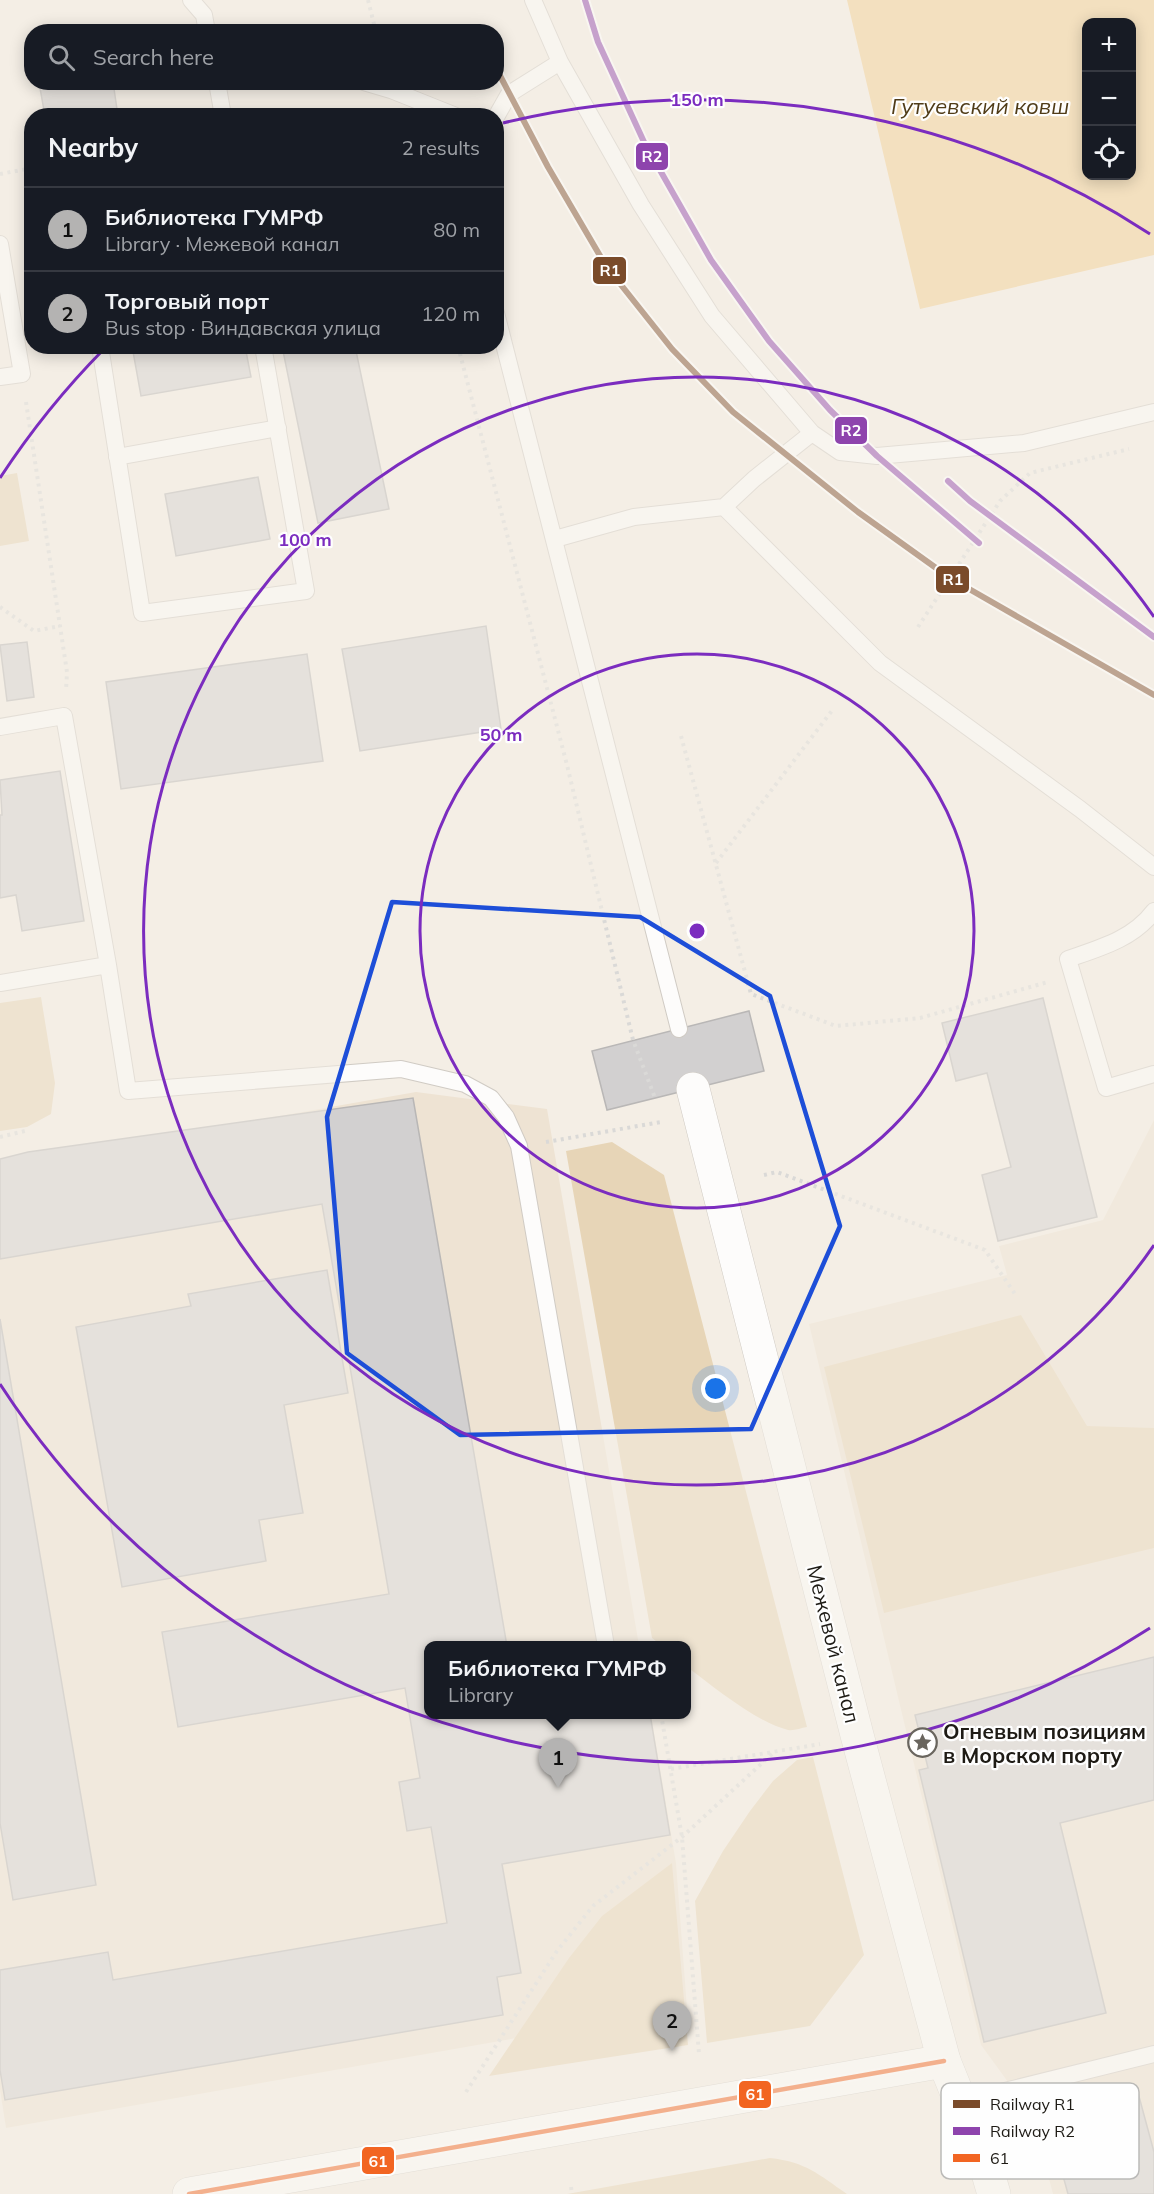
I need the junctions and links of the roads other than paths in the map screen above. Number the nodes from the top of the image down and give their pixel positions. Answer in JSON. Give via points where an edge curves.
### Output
{"nodes":[{"id":1,"x":191,"y":0,"type":"edge"},
{"id":2,"x":533,"y":0,"type":"edge"},
{"id":3,"x":206,"y":24,"type":"edge"},
{"id":4,"x":560,"y":62,"type":"junction"},
{"id":5,"x":218,"y":90,"type":"edge"},
{"id":6,"x":391,"y":90,"type":"edge"},
{"id":7,"x":222,"y":108,"type":"edge"},
{"id":8,"x":436,"y":108,"type":"edge"},
{"id":9,"x":501,"y":108,"type":"edge"},
{"id":10,"x":0,"y":244,"type":"edge"},
{"id":11,"x":504,"y":344,"type":"edge"},
{"id":12,"x":101,"y":354,"type":"edge"},
{"id":13,"x":264,"y":354,"type":"edge"},
{"id":14,"x":0,"y":377,"type":"edge"},
{"id":15,"x":1154,"y":412,"type":"edge"},
{"id":16,"x":278,"y":428,"type":"junction"},
{"id":17,"x":812,"y":433,"type":"junction"},
{"id":18,"x":117,"y":457,"type":"junction"},
{"id":19,"x":724,"y":507,"type":"junction"},
{"id":20,"x":555,"y":539,"type":"junction"},
{"id":21,"x":0,"y":727,"type":"edge"},
{"id":22,"x":1154,"y":867,"type":"edge"},
{"id":23,"x":1154,"y":911,"type":"edge"},
{"id":24,"x":108,"y":965,"type":"junction"},
{"id":25,"x":0,"y":983,"type":"edge"},
{"id":26,"x":679,"y":1029,"type":"dead end"},
{"id":27,"x":1154,"y":1074,"type":"edge"},
{"id":28,"x":693,"y":1089,"type":"dead end"},
{"id":29,"x":605,"y":1641,"type":"edge"},
{"id":30,"x":1154,"y":2054,"type":"edge"},
{"id":31,"x":944,"y":2061,"type":"junction"},
{"id":32,"x":952,"y":2083,"type":"edge"},
{"id":33,"x":1039,"y":2083,"type":"edge"},
{"id":34,"x":990,"y":2179,"type":"edge"},
{"id":35,"x":189,"y":2194,"type":"edge"},
{"id":36,"x":994,"y":2194,"type":"edge"}],
"edges":[{"from":1,"to":3,"type":"lane","via":[[204,15]]},
{"from":2,"to":4,"type":"lane"},
{"from":4,"to":9,"type":"lane","via":[[509,94]]},
{"from":4,"to":17,"type":"lane","via":[[642,205],[712,316]]},
{"from":5,"to":7,"type":"lane"},
{"from":6,"to":8,"type":"lane"},
{"from":10,"to":14,"type":"lane","via":[[22,374]]},
{"from":11,"to":20,"type":"lane"},
{"from":12,"to":18,"type":"lane"},
{"from":13,"to":16,"type":"lane"},
{"from":15,"to":17,"type":"lane","via":[[1024,443],[877,456],[840,452]]},
{"from":16,"to":18,"type":"lane"},
{"from":16,"to":18,"type":"lane","via":[[306,591],[142,613]]},
{"from":17,"to":19,"type":"lane"},
{"from":19,"to":20,"type":"lane","via":[[634,517]]},
{"from":19,"to":22,"type":"lane","via":[[880,663]]},
{"from":20,"to":26,"type":"lane"},
{"from":21,"to":24,"type":"lane","via":[[64,716]]},
{"from":23,"to":27,"type":"lane","via":[[1119,941],[1068,959],[1106,1088]]},
{"from":24,"to":25,"type":"lane"},
{"from":24,"to":29,"type":"lane","via":[[128,1091],[401,1069],[465,1084],[490,1098],[506,1117],[519,1146]]},
{"from":28,"to":31,"type":"street","name":"Межевой канал"},
{"from":30,"to":33,"type":"lane"},
{"from":31,"to":32,"type":"street","name":"Межевой канал"},
{"from":31,"to":35,"type":"street"},
{"from":34,"to":36,"type":"street","name":"Межевой канал"}]}
